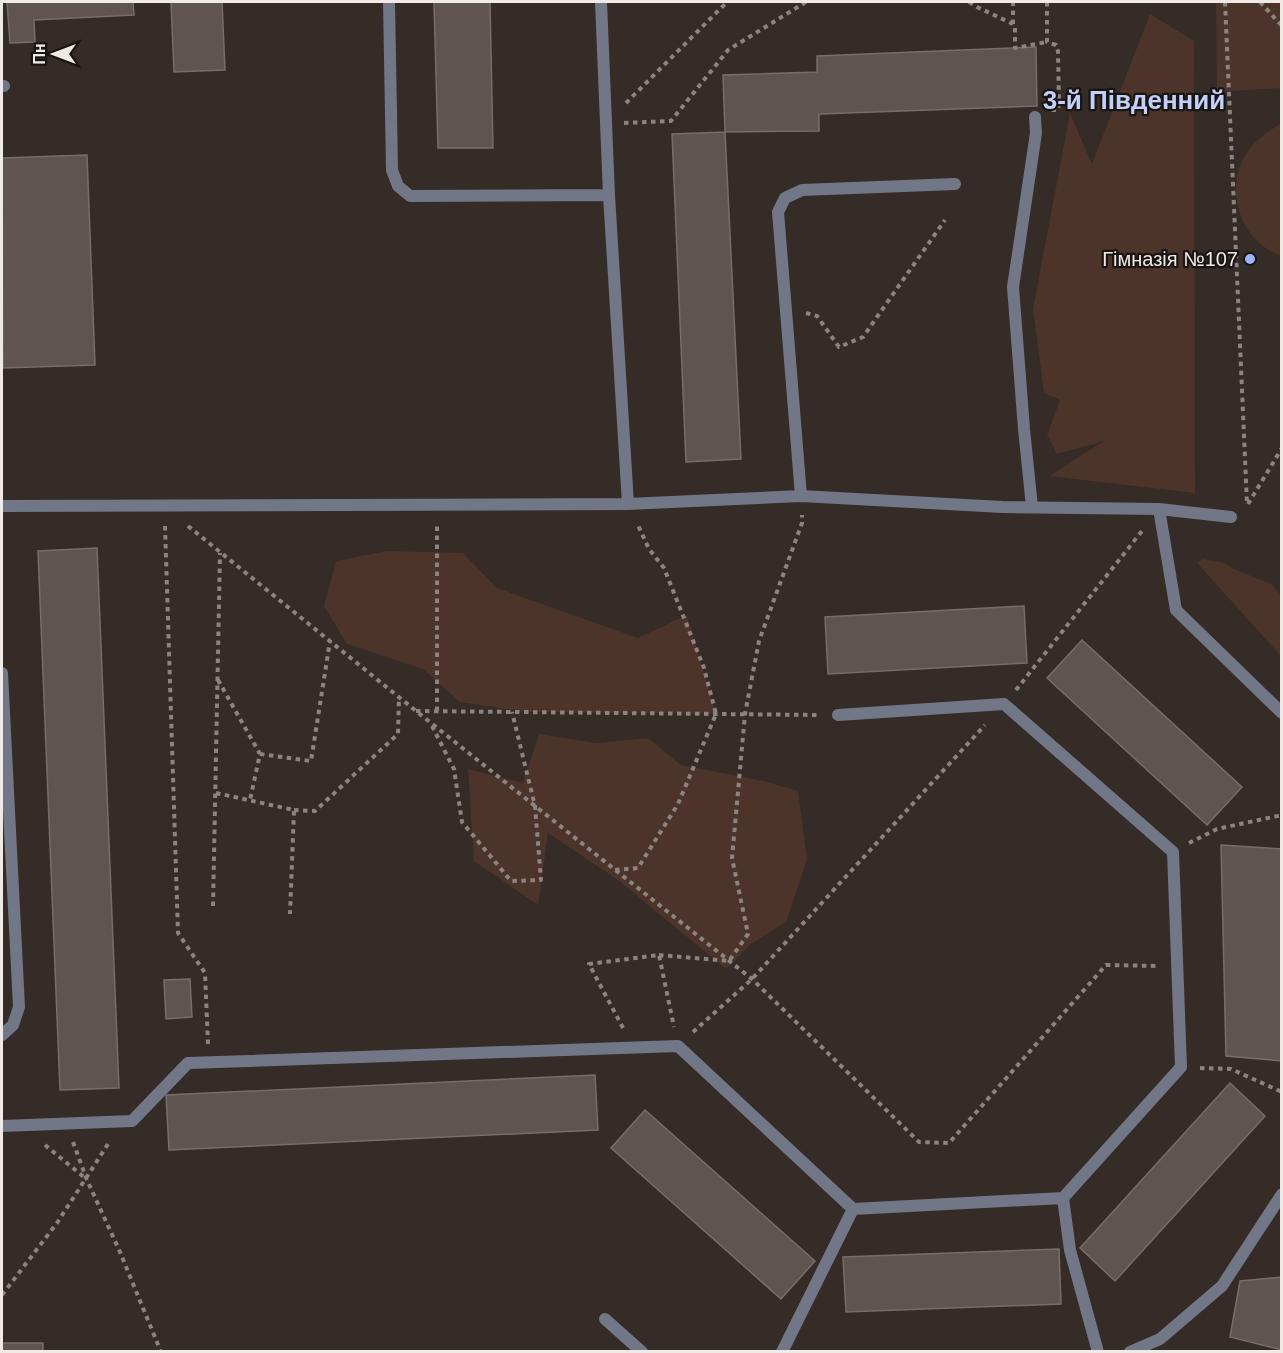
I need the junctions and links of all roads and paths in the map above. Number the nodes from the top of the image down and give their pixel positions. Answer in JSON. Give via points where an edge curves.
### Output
{"nodes":[{"id":1,"x":389,"y":2,"type":"edge"},
{"id":2,"x":602,"y":2,"type":"edge"},
{"id":3,"x":727,"y":2,"type":"edge"},
{"id":4,"x":806,"y":2,"type":"edge"},
{"id":5,"x":969,"y":2,"type":"edge"},
{"id":6,"x":1013,"y":2,"type":"edge"},
{"id":7,"x":1047,"y":2,"type":"edge"},
{"id":8,"x":1225,"y":2,"type":"edge"},
{"id":9,"x":1260,"y":2,"type":"edge"},
{"id":10,"x":1013,"y":24,"type":"junction"},
{"id":11,"x":1281,"y":26,"type":"edge"},
{"id":12,"x":1047,"y":42,"type":"junction"},
{"id":13,"x":1035,"y":117,"type":"joint"},
{"id":14,"x":605,"y":124,"type":"junction"},
{"id":15,"x":955,"y":184,"type":"dead end"},
{"id":16,"x":609,"y":195,"type":"junction"},
{"id":17,"x":945,"y":220,"type":"dead end"},
{"id":18,"x":786,"y":309,"type":"junction"},
{"id":19,"x":1281,"y":448,"type":"edge"},
{"id":20,"x":801,"y":496,"type":"junction"},
{"id":21,"x":437,"y":504,"type":"junction"},
{"id":22,"x":628,"y":504,"type":"junction"},
{"id":23,"x":1247,"y":505,"type":"junction"},
{"id":24,"x":2,"y":506,"type":"edge"},
{"id":25,"x":164,"y":507,"type":"junction"},
{"id":26,"x":1032,"y":507,"type":"junction"},
{"id":27,"x":1159,"y":509,"type":"junction"},
{"id":28,"x":1232,"y":517,"type":"joint"},
{"id":29,"x":220,"y":553,"type":"junction"},
{"id":30,"x":330,"y":641,"type":"junction"},
{"id":31,"x":1033,"y":670,"type":"dead end"},
{"id":32,"x":2,"y":673,"type":"edge"},
{"id":33,"x":218,"y":679,"type":"junction"},
{"id":34,"x":399,"y":697,"type":"junction"},
{"id":35,"x":1004,"y":704,"type":"junction"},
{"id":36,"x":416,"y":711,"type":"junction"},
{"id":37,"x":437,"y":711,"type":"junction"},
{"id":38,"x":512,"y":712,"type":"junction"},
{"id":39,"x":1281,"y":713,"type":"edge"},
{"id":40,"x":716,"y":714,"type":"junction"},
{"id":41,"x":745,"y":714,"type":"junction"},
{"id":42,"x":838,"y":715,"type":"joint"},
{"id":43,"x":431,"y":723,"type":"junction"},
{"id":44,"x":260,"y":754,"type":"junction"},
{"id":45,"x":216,"y":793,"type":"junction"},
{"id":46,"x":250,"y":800,"type":"junction"},
{"id":47,"x":535,"y":806,"type":"junction"},
{"id":48,"x":294,"y":810,"type":"junction"},
{"id":49,"x":1281,"y":815,"type":"edge"},
{"id":50,"x":1173,"y":852,"type":"junction"},
{"id":51,"x":615,"y":870,"type":"junction"},
{"id":52,"x":213,"y":906,"type":"dead end"},
{"id":53,"x":290,"y":914,"type":"dead end"},
{"id":54,"x":660,"y":954,"type":"junction"},
{"id":55,"x":729,"y":961,"type":"junction"},
{"id":56,"x":1177,"y":966,"type":"junction"},
{"id":57,"x":752,"y":979,"type":"junction"},
{"id":58,"x":2,"y":1035,"type":"edge"},
{"id":59,"x":678,"y":1046,"type":"junction"},
{"id":60,"x":633,"y":1047,"type":"junction"},
{"id":61,"x":209,"y":1062,"type":"junction"},
{"id":62,"x":1180,"y":1067,"type":"junction"},
{"id":63,"x":1281,"y":1092,"type":"edge"},
{"id":64,"x":114,"y":1122,"type":"junction"},
{"id":65,"x":66,"y":1123,"type":"junction"},
{"id":66,"x":21,"y":1125,"type":"junction"},
{"id":67,"x":2,"y":1126,"type":"edge"},
{"id":68,"x":87,"y":1180,"type":"junction"},
{"id":69,"x":1281,"y":1194,"type":"edge"},
{"id":70,"x":1063,"y":1198,"type":"junction"},
{"id":71,"x":853,"y":1209,"type":"junction"},
{"id":72,"x":2,"y":1295,"type":"edge"},
{"id":73,"x":605,"y":1319,"type":"dead end"},
{"id":74,"x":161,"y":1352,"type":"edge"},
{"id":75,"x":642,"y":1352,"type":"edge"},
{"id":76,"x":782,"y":1352,"type":"edge"},
{"id":77,"x":1098,"y":1352,"type":"edge"},
{"id":78,"x":1130,"y":1352,"type":"edge"}],
"edges":[{"from":1,"to":16,"type":"street","via":[[392,170],[398,186],[410,196]]},
{"from":2,"to":14,"type":"street"},
{"from":3,"to":14,"type":"path"},
{"from":4,"to":14,"type":"path","via":[[728,50],[671,122]]},
{"from":5,"to":10,"type":"path"},
{"from":6,"to":10,"type":"path"},
{"from":7,"to":12,"type":"path"},
{"from":8,"to":23,"type":"path"},
{"from":9,"to":11,"type":"path"},
{"from":10,"to":12,"type":"path","via":[[1015,48]]},
{"from":12,"to":13,"type":"path","via":[[1056,45],[1058,51],[1058,110],[1040,109]]},
{"from":13,"to":26,"type":"street","via":[[1036,133],[1013,287]]},
{"from":14,"to":16,"type":"street"},
{"from":15,"to":18,"type":"street","via":[[802,190],[785,198],[778,212]]},
{"from":16,"to":22,"type":"street"},
{"from":17,"to":18,"type":"path","via":[[863,337],[839,347],[817,316]]},
{"from":18,"to":20,"type":"street"},
{"from":19,"to":23,"type":"path"},
{"from":20,"to":22,"type":"street"},
{"from":20,"to":26,"type":"street"},
{"from":20,"to":41,"type":"path","via":[[802,523],[759,641]]},
{"from":21,"to":22,"type":"street"},
{"from":21,"to":25,"type":"street"},
{"from":21,"to":37,"type":"path"},
{"from":22,"to":40,"type":"path","via":[[649,549],[664,568],[704,668]]},
{"from":23,"to":28,"type":"path"},
{"from":24,"to":25,"type":"street"},
{"from":25,"to":29,"type":"path"},
{"from":25,"to":61,"type":"path","via":[[178,933],[205,973]]},
{"from":26,"to":27,"type":"street"},
{"from":27,"to":28,"type":"street"},
{"from":27,"to":31,"type":"path"},
{"from":27,"to":39,"type":"street","via":[[1176,610]]},
{"from":29,"to":30,"type":"path"},
{"from":29,"to":33,"type":"path"},
{"from":30,"to":34,"type":"path"},
{"from":30,"to":44,"type":"path","via":[[311,761]]},
{"from":32,"to":58,"type":"street","via":[[19,1007],[14,1025]]},
{"from":33,"to":44,"type":"path"},
{"from":33,"to":45,"type":"path"},
{"from":34,"to":36,"type":"path"},
{"from":34,"to":48,"type":"path","via":[[398,734],[315,811]]},
{"from":35,"to":42,"type":"street"},
{"from":35,"to":50,"type":"street"},
{"from":35,"to":57,"type":"path"},
{"from":36,"to":37,"type":"path"},
{"from":36,"to":43,"type":"path"},
{"from":37,"to":38,"type":"path"},
{"from":38,"to":40,"type":"path"},
{"from":38,"to":47,"type":"path"},
{"from":40,"to":41,"type":"path"},
{"from":40,"to":51,"type":"path","via":[[678,804],[638,868]]},
{"from":41,"to":42,"type":"path"},
{"from":41,"to":55,"type":"path","via":[[732,858],[748,934]]},
{"from":43,"to":47,"type":"path"},
{"from":43,"to":47,"type":"path","via":[[454,769],[462,822],[511,881],[541,880]]},
{"from":44,"to":46,"type":"path"},
{"from":45,"to":46,"type":"path"},
{"from":45,"to":52,"type":"path"},
{"from":46,"to":48,"type":"path"},
{"from":47,"to":51,"type":"path"},
{"from":48,"to":53,"type":"path"},
{"from":49,"to":50,"type":"path","via":[[1217,829]]},
{"from":50,"to":56,"type":"street"},
{"from":51,"to":55,"type":"path"},
{"from":54,"to":55,"type":"path"},
{"from":54,"to":59,"type":"path"},
{"from":54,"to":60,"type":"path","via":[[589,964]]},
{"from":55,"to":57,"type":"path"},
{"from":56,"to":57,"type":"path","via":[[1106,965],[950,1143],[919,1142]]},
{"from":56,"to":62,"type":"street"},
{"from":57,"to":59,"type":"path"},
{"from":59,"to":60,"type":"street"},
{"from":59,"to":71,"type":"street"},
{"from":60,"to":61,"type":"street"},
{"from":61,"to":64,"type":"street","via":[[188,1063],[132,1121]]},
{"from":62,"to":63,"type":"path","via":[[1231,1069]]},
{"from":62,"to":70,"type":"street"},
{"from":64,"to":65,"type":"street"},
{"from":64,"to":68,"type":"path","via":[[115,1132]]},
{"from":65,"to":66,"type":"street"},
{"from":65,"to":68,"type":"path"},
{"from":66,"to":67,"type":"street"},
{"from":66,"to":68,"type":"path"},
{"from":68,"to":72,"type":"path"},
{"from":68,"to":74,"type":"path"},
{"from":69,"to":78,"type":"street","via":[[1222,1286],[1160,1339]]},
{"from":70,"to":71,"type":"street"},
{"from":70,"to":77,"type":"street","via":[[1070,1250]]},
{"from":71,"to":76,"type":"street"},
{"from":73,"to":75,"type":"street"}]}
